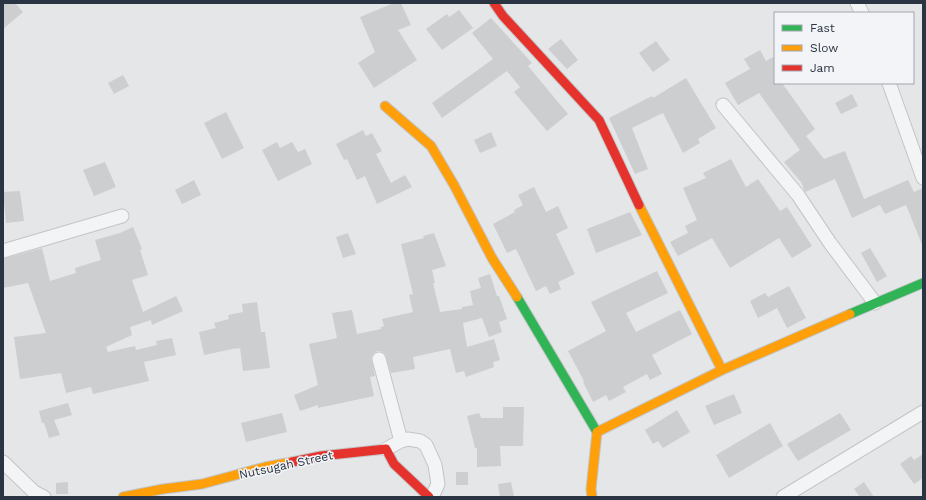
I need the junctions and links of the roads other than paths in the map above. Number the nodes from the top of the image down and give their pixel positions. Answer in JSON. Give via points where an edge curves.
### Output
{"nodes":[{"id":1,"x":494,"y":3,"type":"edge"},
{"id":2,"x":857,"y":3,"type":"edge"},
{"id":3,"x":862,"y":12,"type":"edge"},
{"id":4,"x":889,"y":84,"type":"edge"},
{"id":5,"x":386,"y":106,"type":"dead end"},
{"id":6,"x":723,"y":106,"type":"dead end"},
{"id":7,"x":923,"y":178,"type":"edge"},
{"id":8,"x":122,"y":216,"type":"dead end"},
{"id":9,"x":3,"y":251,"type":"edge"},
{"id":10,"x":923,"y":283,"type":"edge"},
{"id":11,"x":875,"y":303,"type":"junction"},
{"id":12,"x":379,"y":359,"type":"dead end"},
{"id":13,"x":722,"y":370,"type":"junction"},
{"id":14,"x":923,"y":412,"type":"edge"},
{"id":15,"x":597,"y":432,"type":"junction"},
{"id":16,"x":401,"y":441,"type":"junction"},
{"id":17,"x":386,"y":449,"type":"junction"},
{"id":18,"x":3,"y":462,"type":"edge"},
{"id":19,"x":44,"y":497,"type":"edge"},
{"id":20,"x":123,"y":497,"type":"edge"},
{"id":21,"x":429,"y":497,"type":"edge"},
{"id":22,"x":432,"y":497,"type":"edge"},
{"id":23,"x":592,"y":497,"type":"edge"},
{"id":24,"x":783,"y":497,"type":"edge"}],
"edges":[{"from":1,"to":13,"type":"street","via":[[598,120]]},
{"from":2,"to":3,"type":"street"},
{"from":4,"to":7,"type":"street"},
{"from":5,"to":15,"type":"street","via":[[431,146],[492,258]]},
{"from":6,"to":11,"type":"street","via":[[798,195]]},
{"from":8,"to":9,"type":"street"},
{"from":10,"to":11,"type":"street"},
{"from":11,"to":13,"type":"street"},
{"from":12,"to":16,"type":"street"},
{"from":13,"to":15,"type":"street"},
{"from":14,"to":24,"type":"street"},
{"from":15,"to":23,"type":"street"},
{"from":16,"to":17,"type":"street"},
{"from":16,"to":22,"type":"street","via":[[408,438],[426,445],[435,465],[438,484]]},
{"from":17,"to":20,"type":"street","name":"Nutsugah Street","via":[[321,456],[265,467],[202,484]]},
{"from":17,"to":21,"type":"street","via":[[394,464]]},
{"from":18,"to":19,"type":"street","via":[[34,492]]}]}
